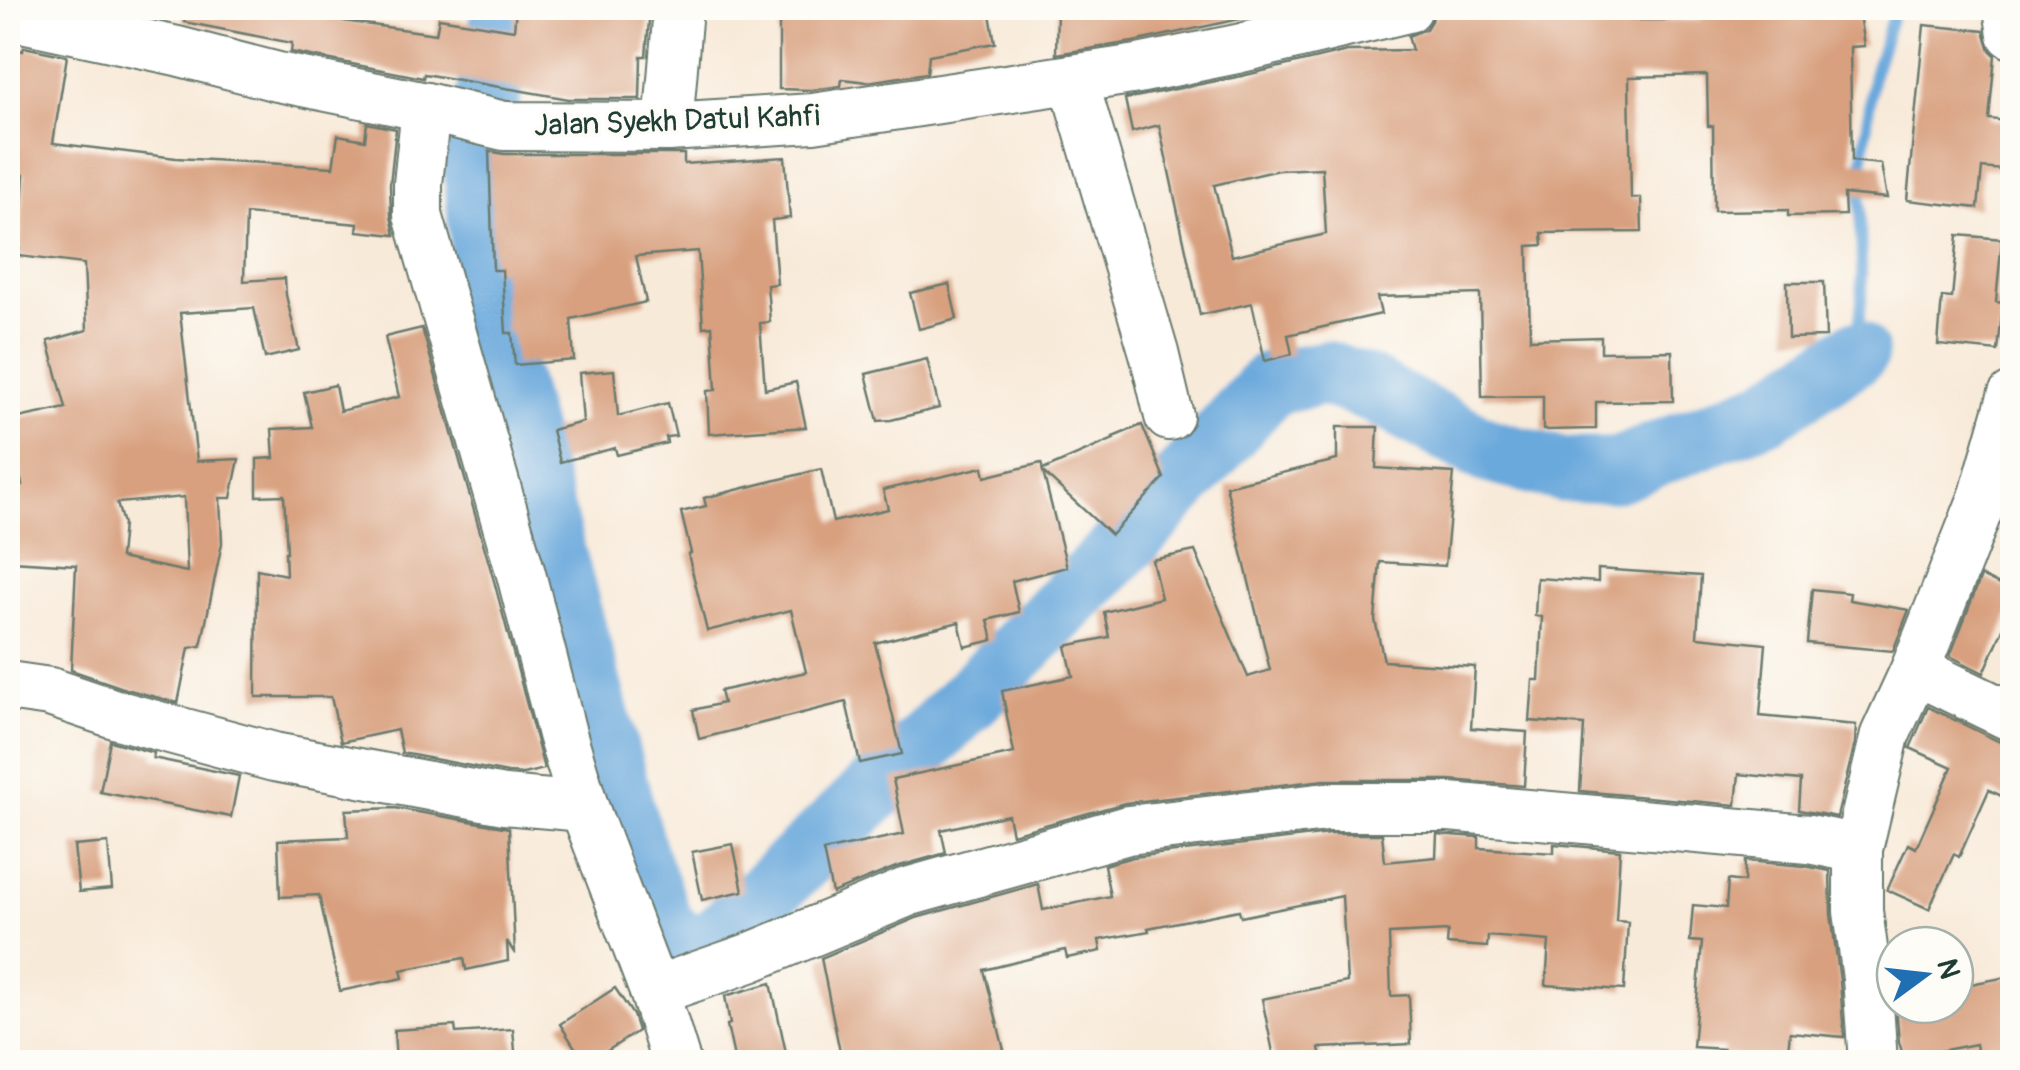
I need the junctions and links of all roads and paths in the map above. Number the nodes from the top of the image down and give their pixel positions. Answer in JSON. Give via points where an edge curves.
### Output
{"nodes":[{"id":1,"x":678,"y":8,"type":"edge"},
{"id":2,"x":1408,"y":8,"type":"edge"},
{"id":3,"x":2008,"y":8,"type":"edge"},
{"id":4,"x":8,"y":15,"type":"edge"},
{"id":5,"x":2012,"y":34,"type":"edge"},
{"id":6,"x":1073,"y":79,"type":"junction"},
{"id":7,"x":432,"y":108,"type":"junction"},
{"id":8,"x":668,"y":127,"type":"junction"},
{"id":9,"x":2012,"y":397,"type":"edge"},
{"id":10,"x":1169,"y":416,"type":"dead end"},
{"id":11,"x":1915,"y":670,"type":"junction"},
{"id":12,"x":8,"y":686,"type":"edge"},
{"id":13,"x":2012,"y":717,"type":"edge"},
{"id":14,"x":584,"y":807,"type":"junction"},
{"id":15,"x":1858,"y":849,"type":"junction"},
{"id":16,"x":654,"y":991,"type":"junction"},
{"id":17,"x":676,"y":1062,"type":"edge"},
{"id":18,"x":1873,"y":1062,"type":"edge"}],
"edges":[{"from":1,"to":8,"type":"street"},
{"from":2,"to":6,"type":"street","name":"Jalan Syekh Datul Kahfi"},
{"from":3,"to":5,"type":"street"},
{"from":4,"to":7,"type":"street","name":"Jalan Syekh Datul Kahfi"},
{"from":6,"to":8,"type":"street","name":"Jalan Syekh Datul Kahfi","via":[[813,118]]},
{"from":6,"to":10,"type":"street"},
{"from":7,"to":8,"type":"street","name":"Jalan Syekh Datul Kahfi","via":[[504,126]]},
{"from":7,"to":14,"type":"street","via":[[418,215]]},
{"from":9,"to":11,"type":"street","via":[[1984,495]]},
{"from":11,"to":13,"type":"street"},
{"from":11,"to":15,"type":"street","via":[[1885,734]]},
{"from":12,"to":14,"type":"street","via":[[50,692],[274,758],[504,800]]},
{"from":14,"to":16,"type":"street"},
{"from":15,"to":16,"type":"street","via":[[1449,807],[1327,807],[1128,830],[908,892]]},
{"from":15,"to":18,"type":"street"},
{"from":16,"to":17,"type":"street"}]}
